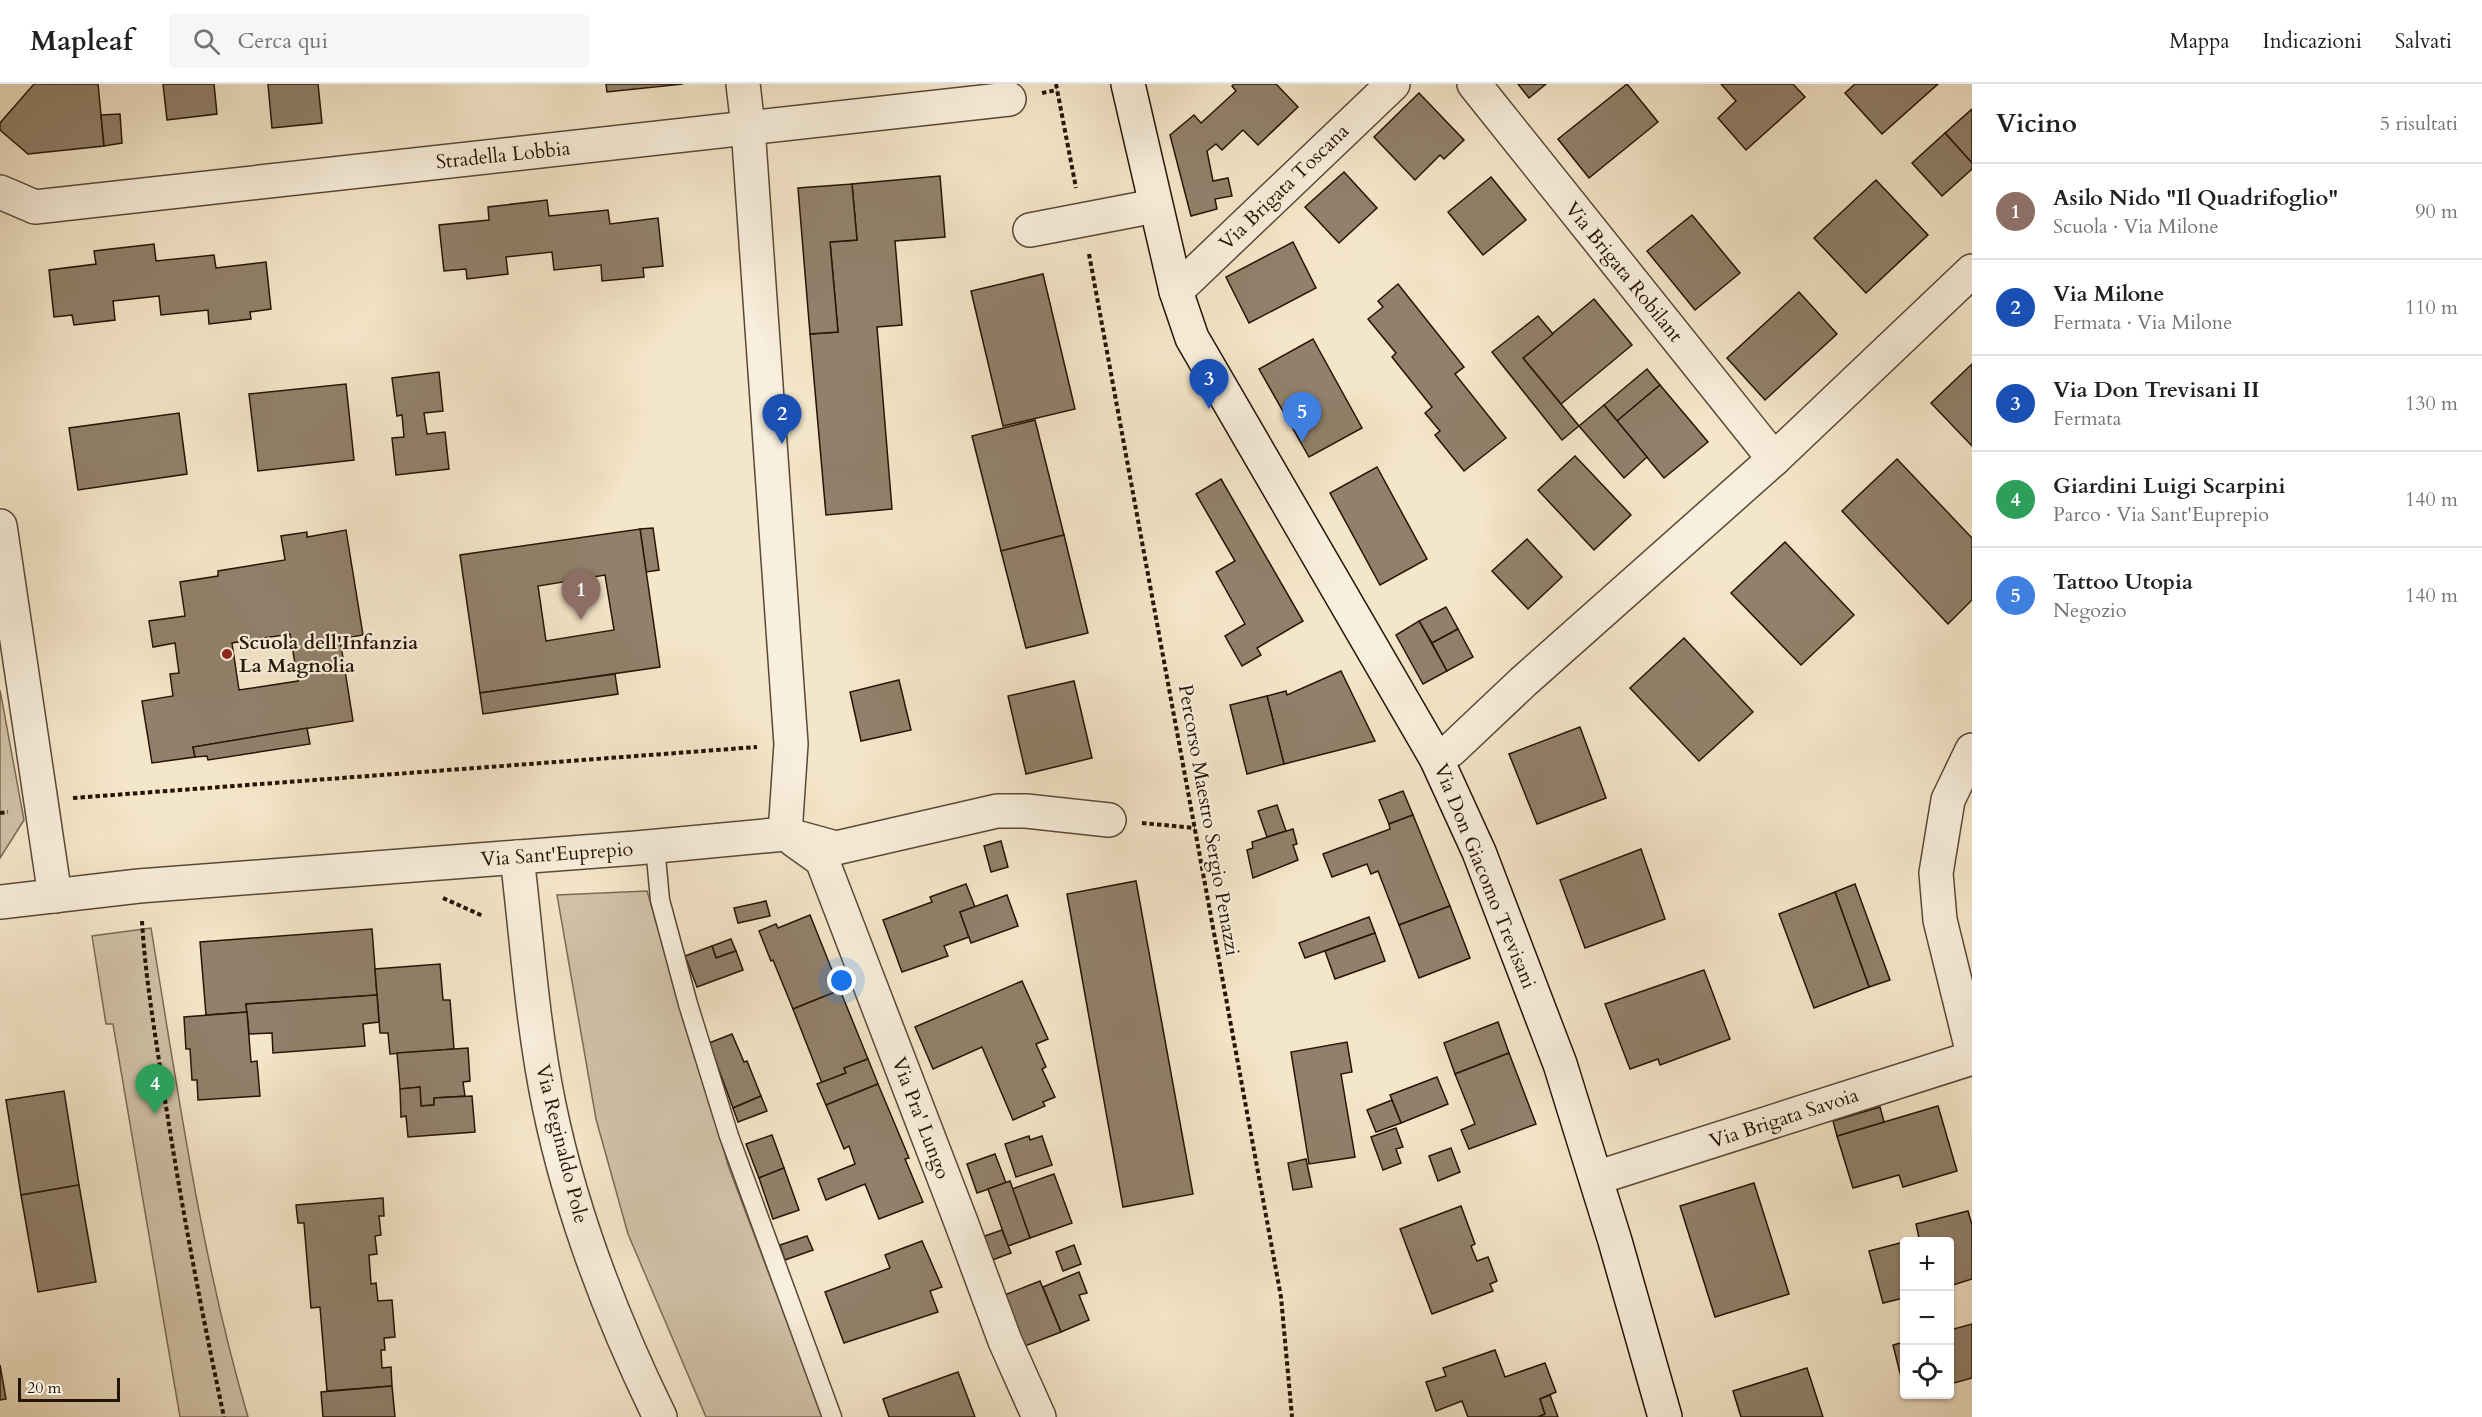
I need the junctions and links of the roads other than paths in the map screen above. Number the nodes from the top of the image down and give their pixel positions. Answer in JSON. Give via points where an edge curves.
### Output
{"nodes":[{"id":1,"x":743,"y":84,"type":"edge"},
{"id":2,"x":1128,"y":84,"type":"edge"},
{"id":3,"x":1393,"y":84,"type":"edge"},
{"id":4,"x":1474,"y":84,"type":"edge"},
{"id":5,"x":1009,"y":99,"type":"dead end"},
{"id":6,"x":748,"y":127,"type":"junction"},
{"id":7,"x":0,"y":192,"type":"edge"},
{"id":8,"x":1155,"y":206,"type":"junction"},
{"id":9,"x":1030,"y":230,"type":"dead end"},
{"id":10,"x":1972,"y":271,"type":"edge"},
{"id":11,"x":1176,"y":291,"type":"junction"},
{"id":12,"x":1774,"y":459,"type":"junction"},
{"id":13,"x":0,"y":526,"type":"edge"},
{"id":14,"x":1972,"y":750,"type":"edge"},
{"id":15,"x":1436,"y":758,"type":"junction"},
{"id":16,"x":1109,"y":820,"type":"road end"},
{"id":17,"x":785,"y":834,"type":"junction"},
{"id":18,"x":655,"y":846,"type":"junction"},
{"id":19,"x":517,"y":856,"type":"junction"},
{"id":20,"x":55,"y":896,"type":"junction"},
{"id":21,"x":0,"y":902,"type":"edge"},
{"id":22,"x":1972,"y":1050,"type":"edge"},
{"id":23,"x":1972,"y":1058,"type":"edge"},
{"id":24,"x":1596,"y":1178,"type":"junction"},
{"id":25,"x":660,"y":1417,"type":"edge"},
{"id":26,"x":832,"y":1417,"type":"edge"},
{"id":27,"x":1039,"y":1417,"type":"edge"},
{"id":28,"x":1665,"y":1417,"type":"edge"}],
"edges":[{"from":1,"to":6,"type":"street"},
{"from":2,"to":8,"type":"street","name":"Via Don Giacomo Trevisani"},
{"from":3,"to":11,"type":"street","name":"Via Brigata Toscana"},
{"from":4,"to":12,"type":"street","name":"Via Brigata Robilant"},
{"from":5,"to":6,"type":"street","name":"Stradella Lobbia"},
{"from":6,"to":7,"type":"street","name":"Stradella Lobbia","via":[[35,207]]},
{"from":6,"to":17,"type":"street","via":[[791,744]]},
{"from":8,"to":9,"type":"street"},
{"from":8,"to":11,"type":"street","name":"Via Don Giacomo Trevisani"},
{"from":10,"to":12,"type":"street"},
{"from":11,"to":15,"type":"street","name":"Via Don Giacomo Trevisani","via":[[1192,338]]},
{"from":12,"to":15,"type":"street","via":[[1451,750]]},
{"from":13,"to":20,"type":"street"},
{"from":14,"to":22,"type":"street","via":[[1948,800],[1936,873],[1940,920]]},
{"from":15,"to":24,"type":"street","name":"Via Don Giacomo Trevisani","via":[[1518,951]]},
{"from":16,"to":17,"type":"street","name":"Via Sant'Euprepio","via":[[997,811],[836,848]]},
{"from":17,"to":18,"type":"street","name":"Via Sant'Euprepio"},
{"from":17,"to":27,"type":"street","name":"Via Pra' Lungo","via":[[822,860],[1005,1341]]},
{"from":18,"to":19,"type":"street","name":"Via Sant'Euprepio"},
{"from":18,"to":26,"type":"lane","via":[[660,900],[688,1004],[729,1136]]},
{"from":19,"to":20,"type":"street","name":"Via Sant'Euprepio"},
{"from":19,"to":25,"type":"street","name":"Via Reginaldo Pole","via":[[549,1106],[583,1232],[633,1363]]},
{"from":20,"to":21,"type":"street","name":"Via Sant'Euprepio"},
{"from":23,"to":24,"type":"street","name":"Via Brigata Savoia"},
{"from":24,"to":28,"type":"street","name":"Via Don Giacomo Trevisani"}]}
